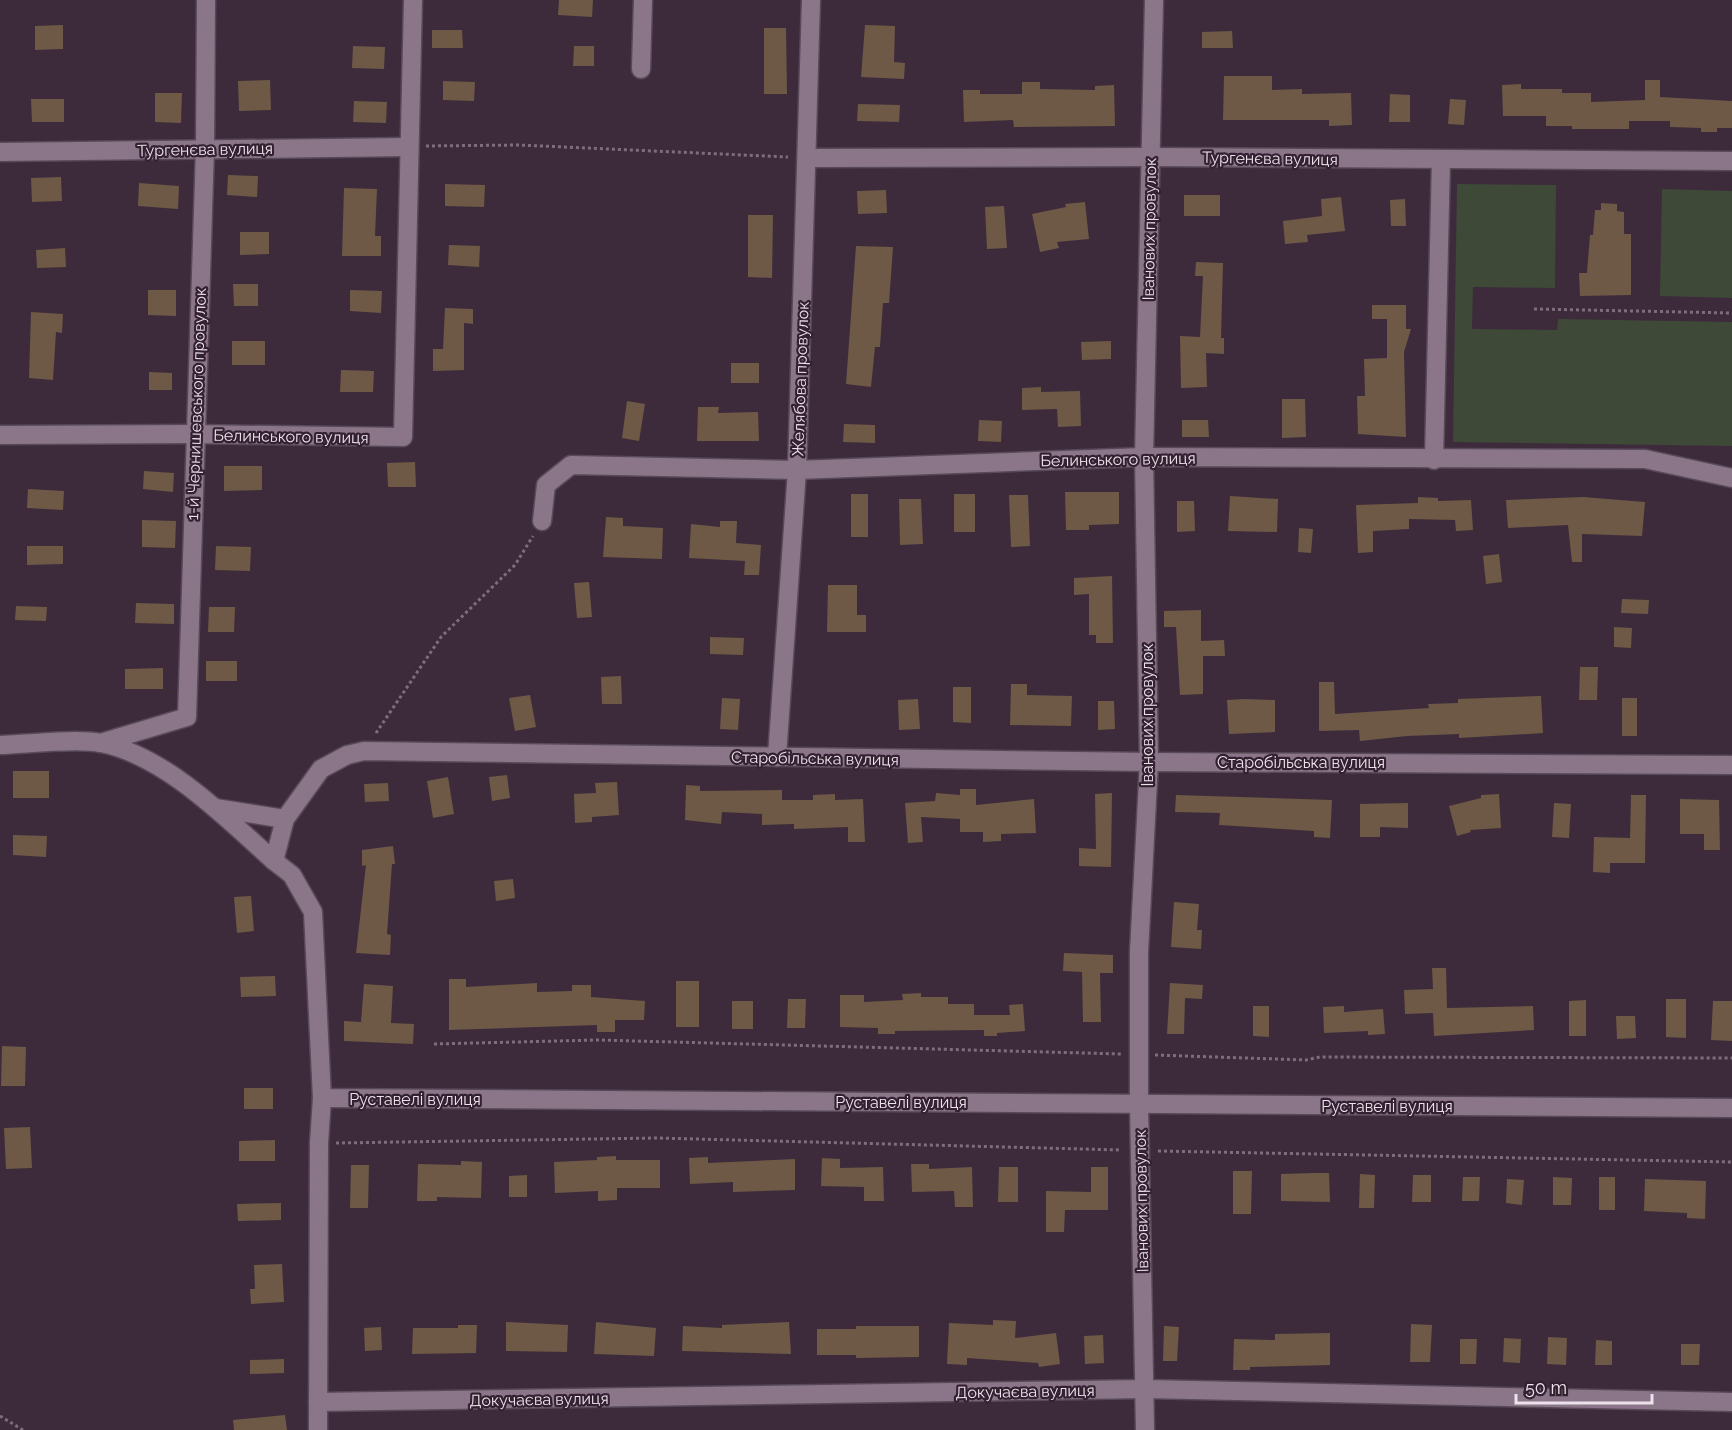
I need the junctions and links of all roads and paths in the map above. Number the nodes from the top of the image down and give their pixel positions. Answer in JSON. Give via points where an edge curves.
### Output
{"nodes":[{"id":1,"x":206,"y":0,"type":"edge"},
{"id":2,"x":413,"y":0,"type":"edge"},
{"id":3,"x":643,"y":0,"type":"edge"},
{"id":4,"x":811,"y":0,"type":"edge"},
{"id":5,"x":1154,"y":0,"type":"edge"},
{"id":6,"x":641,"y":69,"type":"dead end"},
{"id":7,"x":409,"y":147,"type":"junction"},
{"id":8,"x":205,"y":148,"type":"junction"},
{"id":9,"x":0,"y":152,"type":"edge"},
{"id":10,"x":1150,"y":157,"type":"junction"},
{"id":11,"x":808,"y":158,"type":"junction"},
{"id":12,"x":1441,"y":160,"type":"junction"},
{"id":13,"x":1732,"y":161,"type":"edge"},
{"id":14,"x":1534,"y":309,"type":"dead end"},
{"id":15,"x":1732,"y":313,"type":"edge"},
{"id":16,"x":194,"y":434,"type":"junction"},
{"id":17,"x":0,"y":435,"type":"edge"},
{"id":18,"x":1144,"y":457,"type":"junction"},
{"id":19,"x":1434,"y":460,"type":"junction"},
{"id":20,"x":797,"y":470,"type":"junction"},
{"id":21,"x":1732,"y":478,"type":"edge"},
{"id":22,"x":542,"y":521,"type":"joint"},
{"id":23,"x":100,"y":743,"type":"junction"},
{"id":24,"x":0,"y":745,"type":"edge"},
{"id":25,"x":364,"y":751,"type":"junction"},
{"id":26,"x":777,"y":757,"type":"junction"},
{"id":27,"x":1149,"y":762,"type":"junction"},
{"id":28,"x":1732,"y":765,"type":"edge"},
{"id":29,"x":214,"y":808,"type":"junction"},
{"id":30,"x":285,"y":819,"type":"junction"},
{"id":31,"x":274,"y":861,"type":"junction"},
{"id":32,"x":434,"y":1044,"type":"dead end"},
{"id":33,"x":1139,"y":1055,"type":"junction"},
{"id":34,"x":1732,"y":1058,"type":"edge"},
{"id":35,"x":322,"y":1098,"type":"junction"},
{"id":36,"x":1139,"y":1104,"type":"junction"},
{"id":37,"x":1732,"y":1108,"type":"edge"},
{"id":38,"x":319,"y":1143,"type":"junction"},
{"id":39,"x":1140,"y":1150,"type":"junction"},
{"id":40,"x":1732,"y":1162,"type":"edge"},
{"id":41,"x":1145,"y":1389,"type":"junction"},
{"id":42,"x":318,"y":1402,"type":"junction"},
{"id":43,"x":1732,"y":1402,"type":"edge"},
{"id":44,"x":0,"y":1416,"type":"edge"},
{"id":45,"x":23,"y":1430,"type":"edge"},
{"id":46,"x":318,"y":1430,"type":"edge"},
{"id":47,"x":1145,"y":1430,"type":"edge"}],
"edges":[{"from":1,"to":8,"type":"street","name":"1-й Чернишевського провулок"},
{"from":2,"to":7,"type":"street"},
{"from":3,"to":6,"type":"street"},
{"from":4,"to":11,"type":"street","name":"Желябова провулок"},
{"from":5,"to":10,"type":"street","name":"Іванових провулок"},
{"from":7,"to":8,"type":"street","name":"Тургенєва вулиця"},
{"from":7,"to":11,"type":"path","via":[[519,145]]},
{"from":7,"to":16,"type":"street","name":"Белинського вулиця","via":[[403,438]]},
{"from":8,"to":9,"type":"street","name":"Тургенєва вулиця"},
{"from":8,"to":16,"type":"street","name":"1-й Чернишевського провулок"},
{"from":10,"to":11,"type":"street","name":"Тургенєва вулиця"},
{"from":10,"to":12,"type":"street","name":"Тургенєва вулиця"},
{"from":10,"to":18,"type":"street","name":"Іванових провулок"},
{"from":11,"to":20,"type":"street","name":"Желябова провулок"},
{"from":12,"to":13,"type":"street","name":"Тургенєва вулиця"},
{"from":12,"to":19,"type":"street"},
{"from":14,"to":15,"type":"path"},
{"from":16,"to":17,"type":"street","name":"Белинського вулиця"},
{"from":16,"to":23,"type":"street","name":"1-й Чернишевського провулок","via":[[187,717]]},
{"from":18,"to":19,"type":"street","name":"Белинського вулиця"},
{"from":18,"to":20,"type":"street","name":"Белинського вулиця"},
{"from":18,"to":27,"type":"street","name":"Іванових провулок"},
{"from":19,"to":21,"type":"street","name":"Белинського вулиця","via":[[1645,459]]},
{"from":20,"to":22,"type":"street","name":"Белинського вулиця","via":[[571,465],[546,485]]},
{"from":20,"to":26,"type":"street","name":"Желябова провулок"},
{"from":22,"to":25,"type":"path","via":[[515,565],[441,637]]},
{"from":23,"to":24,"type":"street"},
{"from":23,"to":29,"type":"street","via":[[147,758]]},
{"from":25,"to":26,"type":"street","name":"Старобільська вулиця"},
{"from":25,"to":30,"type":"street","name":"Старобільська вулиця","via":[[321,769]]},
{"from":26,"to":27,"type":"street","name":"Старобільська вулиця"},
{"from":27,"to":28,"type":"street","name":"Старобільська вулиця"},
{"from":27,"to":33,"type":"street","name":"Іванових провулок"},
{"from":29,"to":30,"type":"street"},
{"from":29,"to":31,"type":"street"},
{"from":30,"to":31,"type":"street","name":"Старобільська вулиця"},
{"from":31,"to":35,"type":"street","via":[[292,875],[314,912]]},
{"from":32,"to":33,"type":"path","via":[[598,1040]]},
{"from":33,"to":34,"type":"path","via":[[1306,1060]]},
{"from":33,"to":36,"type":"street","name":"Іванових провулок"},
{"from":35,"to":36,"type":"street","name":"Руставелі вулиця"},
{"from":35,"to":38,"type":"street"},
{"from":36,"to":37,"type":"street","name":"Руставелі вулиця"},
{"from":36,"to":39,"type":"street","name":"Іванових провулок"},
{"from":38,"to":39,"type":"path","via":[[657,1138]]},
{"from":38,"to":42,"type":"street"},
{"from":39,"to":40,"type":"path"},
{"from":39,"to":41,"type":"street","name":"Іванових провулок"},
{"from":41,"to":42,"type":"street","name":"Докучаєва вулиця"},
{"from":41,"to":43,"type":"street","name":"Докучаєва вулиця"},
{"from":41,"to":47,"type":"street","name":"Іванових провулок"},
{"from":42,"to":46,"type":"street"},
{"from":44,"to":45,"type":"path"}]}
